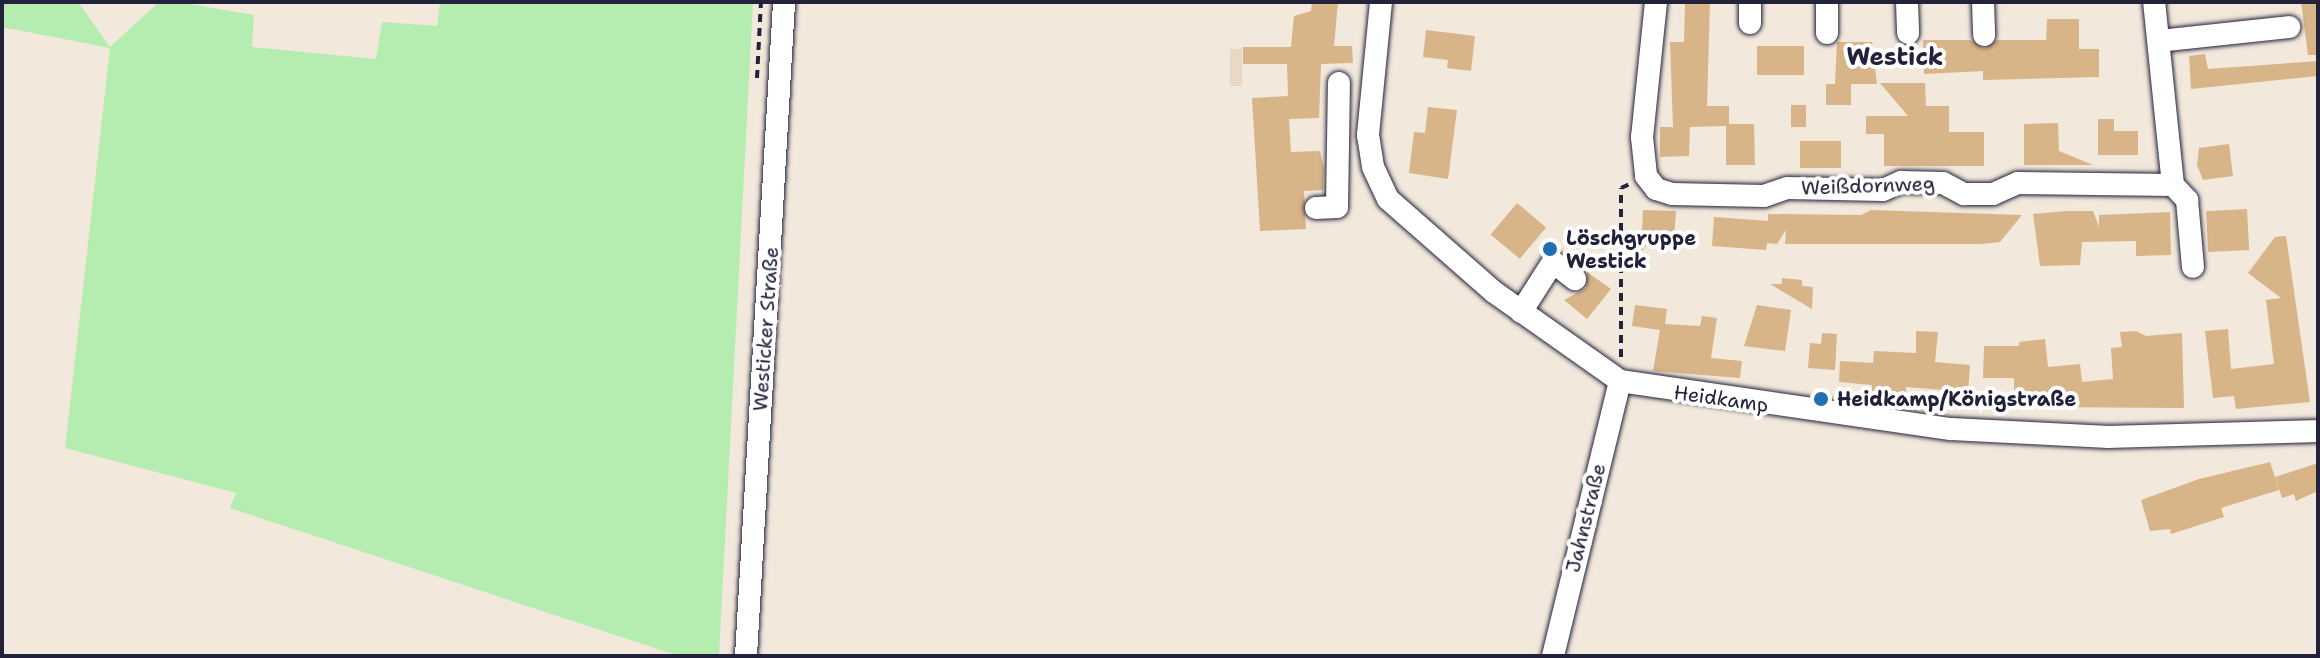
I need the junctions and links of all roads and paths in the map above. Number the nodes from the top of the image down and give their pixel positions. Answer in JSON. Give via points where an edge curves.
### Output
{"nodes":[{"id":1,"x":784,"y":2,"type":"edge"},
{"id":2,"x":1381,"y":2,"type":"edge"},
{"id":3,"x":1656,"y":2,"type":"edge"},
{"id":4,"x":1827,"y":2,"type":"edge"},
{"id":5,"x":1907,"y":2,"type":"edge"},
{"id":6,"x":1983,"y":2,"type":"edge"},
{"id":7,"x":2154,"y":2,"type":"edge"},
{"id":8,"x":2289,"y":27,"type":"dead end"},
{"id":9,"x":1827,"y":33,"type":"dead end"},
{"id":10,"x":1908,"y":33,"type":"dead end"},
{"id":11,"x":1984,"y":35,"type":"dead end"},
{"id":12,"x":2159,"y":41,"type":"junction"},
{"id":13,"x":1339,"y":83,"type":"dead end"},
{"id":14,"x":1368,"y":135,"type":"junction"},
{"id":15,"x":1336,"y":136,"type":"junction"},
{"id":16,"x":1646,"y":176,"type":"junction"},
{"id":17,"x":2173,"y":185,"type":"junction"},
{"id":18,"x":1316,"y":208,"type":"dead end"},
{"id":19,"x":2193,"y":267,"type":"dead end"},
{"id":20,"x":1575,"y":279,"type":"dead end"},
{"id":21,"x":1521,"y":312,"type":"junction"},
{"id":22,"x":1620,"y":381,"type":"junction"},
{"id":23,"x":2318,"y":431,"type":"edge"},
{"id":24,"x":746,"y":656,"type":"edge"},
{"id":25,"x":1553,"y":656,"type":"edge"}],
"edges":[{"from":1,"to":24,"type":"street","name":"Westicker Straße"},
{"from":2,"to":14,"type":"street","name":"Heidkamp"},
{"from":3,"to":16,"type":"street","via":[[1642,137]]},
{"from":4,"to":9,"type":"street"},
{"from":5,"to":10,"type":"street"},
{"from":6,"to":11,"type":"street"},
{"from":7,"to":12,"type":"street"},
{"from":8,"to":12,"type":"street"},
{"from":12,"to":17,"type":"street"},
{"from":13,"to":15,"type":"street"},
{"from":14,"to":15,"type":"street"},
{"from":14,"to":21,"type":"street","name":"Heidkamp","via":[[1373,167],[1388,199]]},
{"from":15,"to":18,"type":"street","via":[[1337,207]]},
{"from":16,"to":17,"type":"street","name":"Weißdornweg","via":[[1656,189],[1672,194],[1764,196],[1787,188],[1883,190],[1901,182],[1943,183],[1964,194],[1993,194],[2018,183]]},
{"from":16,"to":22,"type":"path","via":[[1621,188]]},
{"from":17,"to":19,"type":"street","via":[[2187,200]]},
{"from":20,"to":21,"type":"street","via":[[1553,262]]},
{"from":21,"to":22,"type":"street","name":"Heidkamp"},
{"from":22,"to":23,"type":"street","name":"Heidkamp","via":[[1951,429],[2109,437]]},
{"from":22,"to":25,"type":"street","name":"Jahnstraße"}]}
